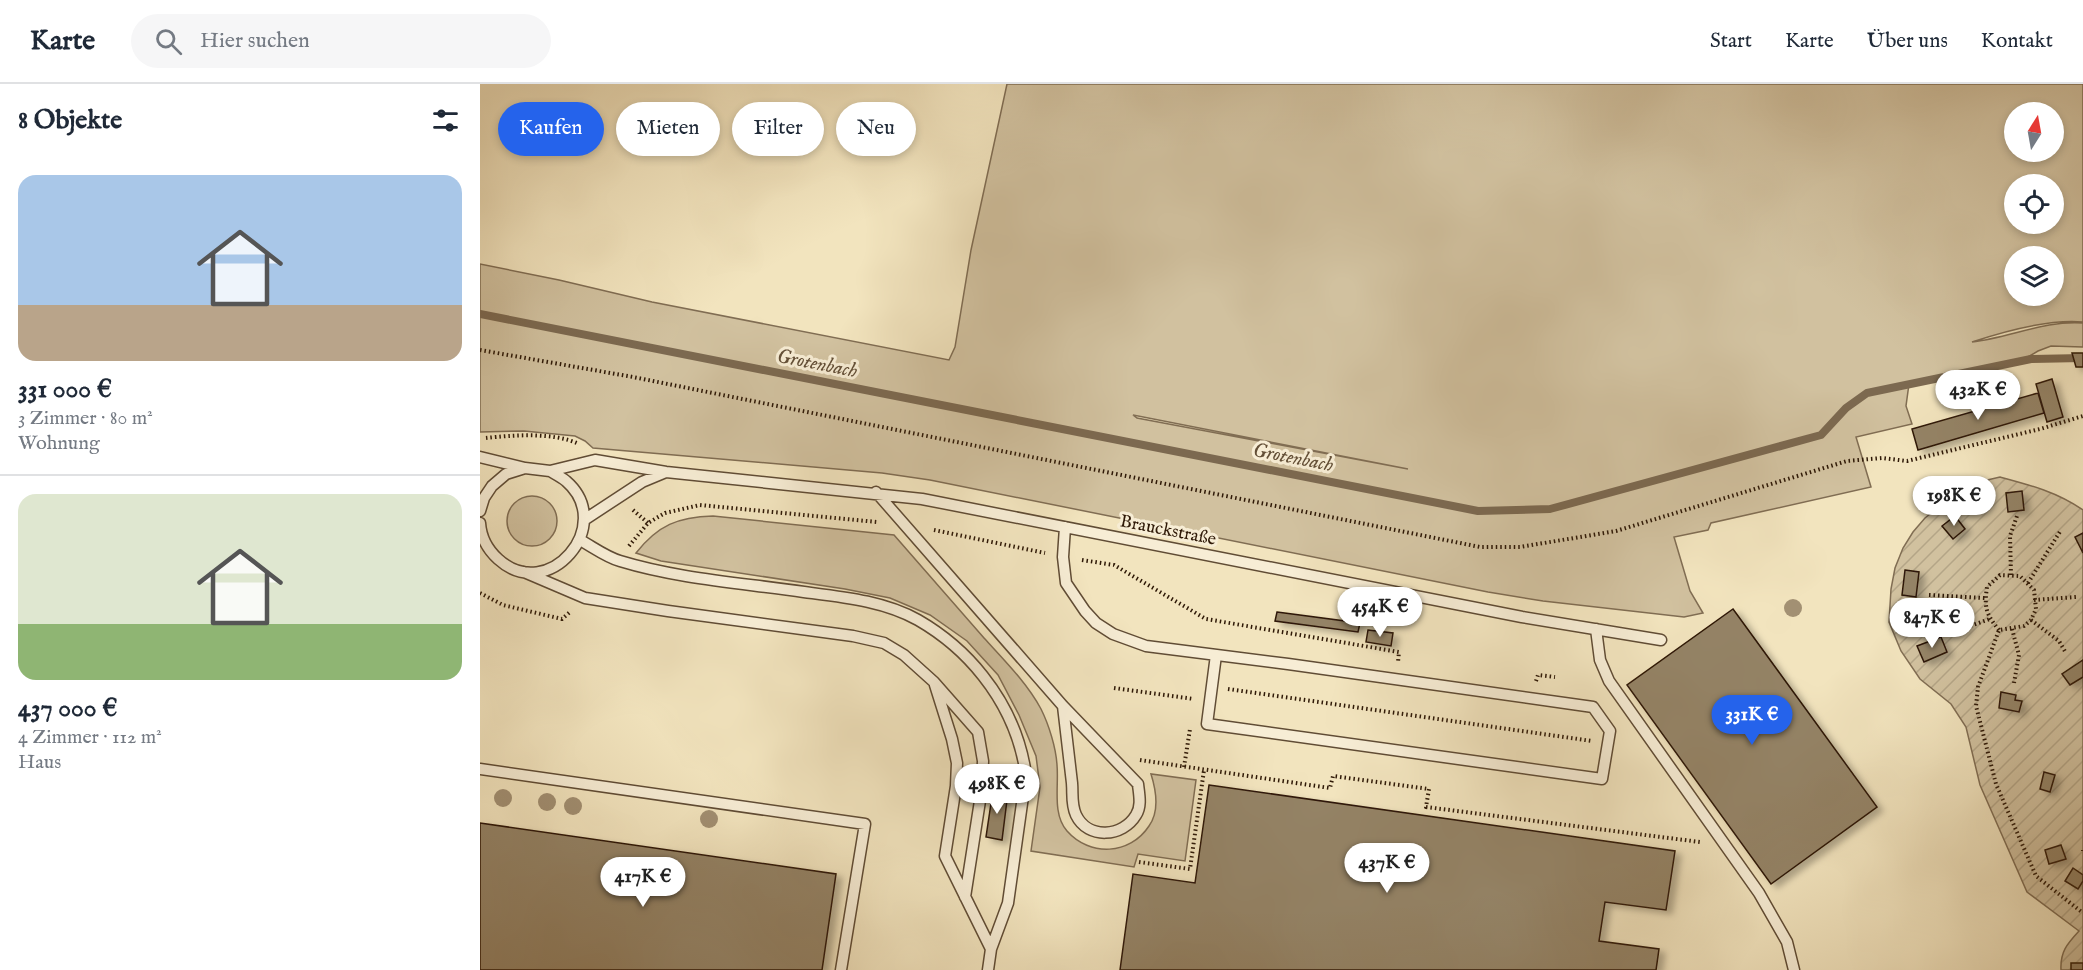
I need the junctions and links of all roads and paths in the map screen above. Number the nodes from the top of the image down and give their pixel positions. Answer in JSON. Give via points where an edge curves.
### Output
{"nodes":[{"id":1,"x":480,"y":350,"type":"edge"},
{"id":2,"x":2083,"y":416,"type":"edge"},
{"id":3,"x":480,"y":457,"type":"edge"},
{"id":4,"x":525,"y":468,"type":"junction"},
{"id":5,"x":550,"y":471,"type":"junction"},
{"id":6,"x":666,"y":472,"type":"junction"},
{"id":7,"x":876,"y":492,"type":"junction"},
{"id":8,"x":480,"y":511,"type":"edge"},
{"id":9,"x":2017,"y":516,"type":"dead end"},
{"id":10,"x":584,"y":520,"type":"junction"},
{"id":11,"x":480,"y":523,"type":"edge"},
{"id":12,"x":648,"y":524,"type":"dead end"},
{"id":13,"x":905,"y":526,"type":"junction"},
{"id":14,"x":1065,"y":527,"type":"junction"},
{"id":15,"x":2061,"y":530,"type":"dead end"},
{"id":16,"x":580,"y":540,"type":"junction"},
{"id":17,"x":1063,"y":557,"type":"junction"},
{"id":18,"x":524,"y":572,"type":"junction"},
{"id":19,"x":2011,"y":575,"type":"junction"},
{"id":20,"x":2028,"y":583,"type":"junction"},
{"id":21,"x":480,"y":593,"type":"edge"},
{"id":22,"x":1929,"y":596,"type":"dead end"},
{"id":23,"x":2076,"y":597,"type":"dead end"},
{"id":24,"x":1985,"y":598,"type":"junction"},
{"id":25,"x":2034,"y":600,"type":"junction"},
{"id":26,"x":1990,"y":619,"type":"junction"},
{"id":27,"x":562,"y":620,"type":"dead end"},
{"id":28,"x":2031,"y":620,"type":"junction"},
{"id":29,"x":1596,"y":629,"type":"junction"},
{"id":30,"x":2012,"y":629,"type":"junction"},
{"id":31,"x":1999,"y":630,"type":"junction"},
{"id":32,"x":1944,"y":635,"type":"dead end"},
{"id":33,"x":1661,"y":640,"type":"dead end"},
{"id":34,"x":2066,"y":653,"type":"dead end"},
{"id":35,"x":1216,"y":655,"type":"junction"},
{"id":36,"x":1544,"y":676,"type":"dead end"},
{"id":37,"x":1555,"y":677,"type":"dead end"},
{"id":38,"x":1396,"y":678,"type":"junction"},
{"id":39,"x":934,"y":682,"type":"junction"},
{"id":40,"x":2014,"y":683,"type":"dead end"},
{"id":41,"x":1213,"y":687,"type":"junction"},
{"id":42,"x":1114,"y":688,"type":"dead end"},
{"id":43,"x":1210,"y":701,"type":"junction"},
{"id":44,"x":1062,"y":706,"type":"junction"},
{"id":45,"x":1608,"y":744,"type":"junction"},
{"id":46,"x":1111,"y":755,"type":"junction"},
{"id":47,"x":480,"y":769,"type":"edge"},
{"id":48,"x":1204,"y":770,"type":"junction"},
{"id":49,"x":1700,"y":842,"type":"dead end"},
{"id":50,"x":1139,"y":862,"type":"dead end"},
{"id":51,"x":965,"y":897,"type":"junction"},
{"id":52,"x":2083,"y":913,"type":"edge"},
{"id":53,"x":991,"y":949,"type":"junction"},
{"id":54,"x":841,"y":970,"type":"edge"},
{"id":55,"x":988,"y":970,"type":"edge"},
{"id":56,"x":1794,"y":970,"type":"edge"}],
"edges":[{"from":1,"to":2,"type":"path","via":[[633,377],[1480,547],[1520,547],[1616,531],[1847,461],[1907,461]]},
{"from":3,"to":4,"type":"lane","name":"Brauckstraße"},
{"from":4,"to":5,"type":"lane","name":"Brauckstraße"},
{"from":4,"to":8,"type":"lane","via":[[506,474],[492,486]]},
{"from":5,"to":6,"type":"lane","name":"Brauckstraße","via":[[595,460]]},
{"from":5,"to":10,"type":"lane","via":[[575,491]]},
{"from":6,"to":7,"type":"lane","name":"Brauckstraße"},
{"from":6,"to":10,"type":"lane","name":"Brauckstraße","via":[[642,482]]},
{"from":7,"to":13,"type":"lane"},
{"from":7,"to":14,"type":"lane","name":"Brauckstraße"},
{"from":9,"to":19,"type":"path","via":[[2010,536]]},
{"from":10,"to":16,"type":"lane"},
{"from":11,"to":18,"type":"lane","via":[[489,551],[505,566]]},
{"from":12,"to":13,"type":"path","via":[[665,513],[700,505]]},
{"from":13,"to":17,"type":"path"},
{"from":13,"to":44,"type":"lane"},
{"from":14,"to":17,"type":"lane"},
{"from":14,"to":29,"type":"lane","name":"Brauckstraße"},
{"from":15,"to":20,"type":"path"},
{"from":16,"to":18,"type":"lane","via":[[557,566],[542,572]]},
{"from":16,"to":53,"type":"lane","via":[[618,560],[666,572],[884,606],[947,639],[972,662],[995,691],[1012,725],[1026,775],[1008,903]]},
{"from":17,"to":35,"type":"lane","via":[[1066,583],[1096,623],[1113,634],[1146,646]]},
{"from":17,"to":38,"type":"path","via":[[1114,565],[1206,619],[1400,652]]},
{"from":18,"to":39,"type":"lane","via":[[585,598],[884,643],[904,654]]},
{"from":19,"to":20,"type":"path"},
{"from":19,"to":24,"type":"path","via":[[2000,575],[1987,587]]},
{"from":20,"to":25,"type":"path","via":[[2034,590]]},
{"from":21,"to":27,"type":"path","via":[[503,605]]},
{"from":22,"to":24,"type":"path"},
{"from":23,"to":25,"type":"path"},
{"from":24,"to":26,"type":"path"},
{"from":25,"to":28,"type":"path","via":[[2036,609]]},
{"from":26,"to":31,"type":"path"},
{"from":26,"to":32,"type":"path"},
{"from":28,"to":30,"type":"path"},
{"from":28,"to":34,"type":"path","via":[[2059,641]]},
{"from":29,"to":33,"type":"lane","name":"Brauckstraße"},
{"from":29,"to":56,"type":"lane","via":[[1600,660],[1609,681],[1760,893],[1787,942]]},
{"from":30,"to":31,"type":"path"},
{"from":30,"to":40,"type":"path","via":[[2019,655]]},
{"from":31,"to":52,"type":"path","via":[[1978,687],[1976,706],[1996,784],[2036,876]]},
{"from":35,"to":38,"type":"lane"},
{"from":35,"to":41,"type":"lane"},
{"from":36,"to":37,"type":"path"},
{"from":38,"to":45,"type":"lane","via":[[1593,707],[1610,731]]},
{"from":39,"to":51,"type":"lane","via":[[957,763],[945,856]]},
{"from":39,"to":51,"type":"lane","via":[[978,732],[980,742],[981,788]]},
{"from":41,"to":43,"type":"lane"},
{"from":41,"to":45,"type":"path"},
{"from":42,"to":43,"type":"path"},
{"from":43,"to":45,"type":"lane","via":[[1207,724],[1602,779]]},
{"from":44,"to":46,"type":"lane"},
{"from":44,"to":46,"type":"lane","via":[[1072,803],[1077,817],[1087,828],[1114,833],[1137,814],[1140,799],[1138,784]]},
{"from":46,"to":48,"type":"path"},
{"from":47,"to":54,"type":"lane","via":[[865,824]]},
{"from":48,"to":49,"type":"path","via":[[1330,788],[1333,776],[1429,789],[1426,807]]},
{"from":48,"to":50,"type":"path","via":[[1190,868]]},
{"from":51,"to":53,"type":"lane"},
{"from":53,"to":55,"type":"lane"}]}
